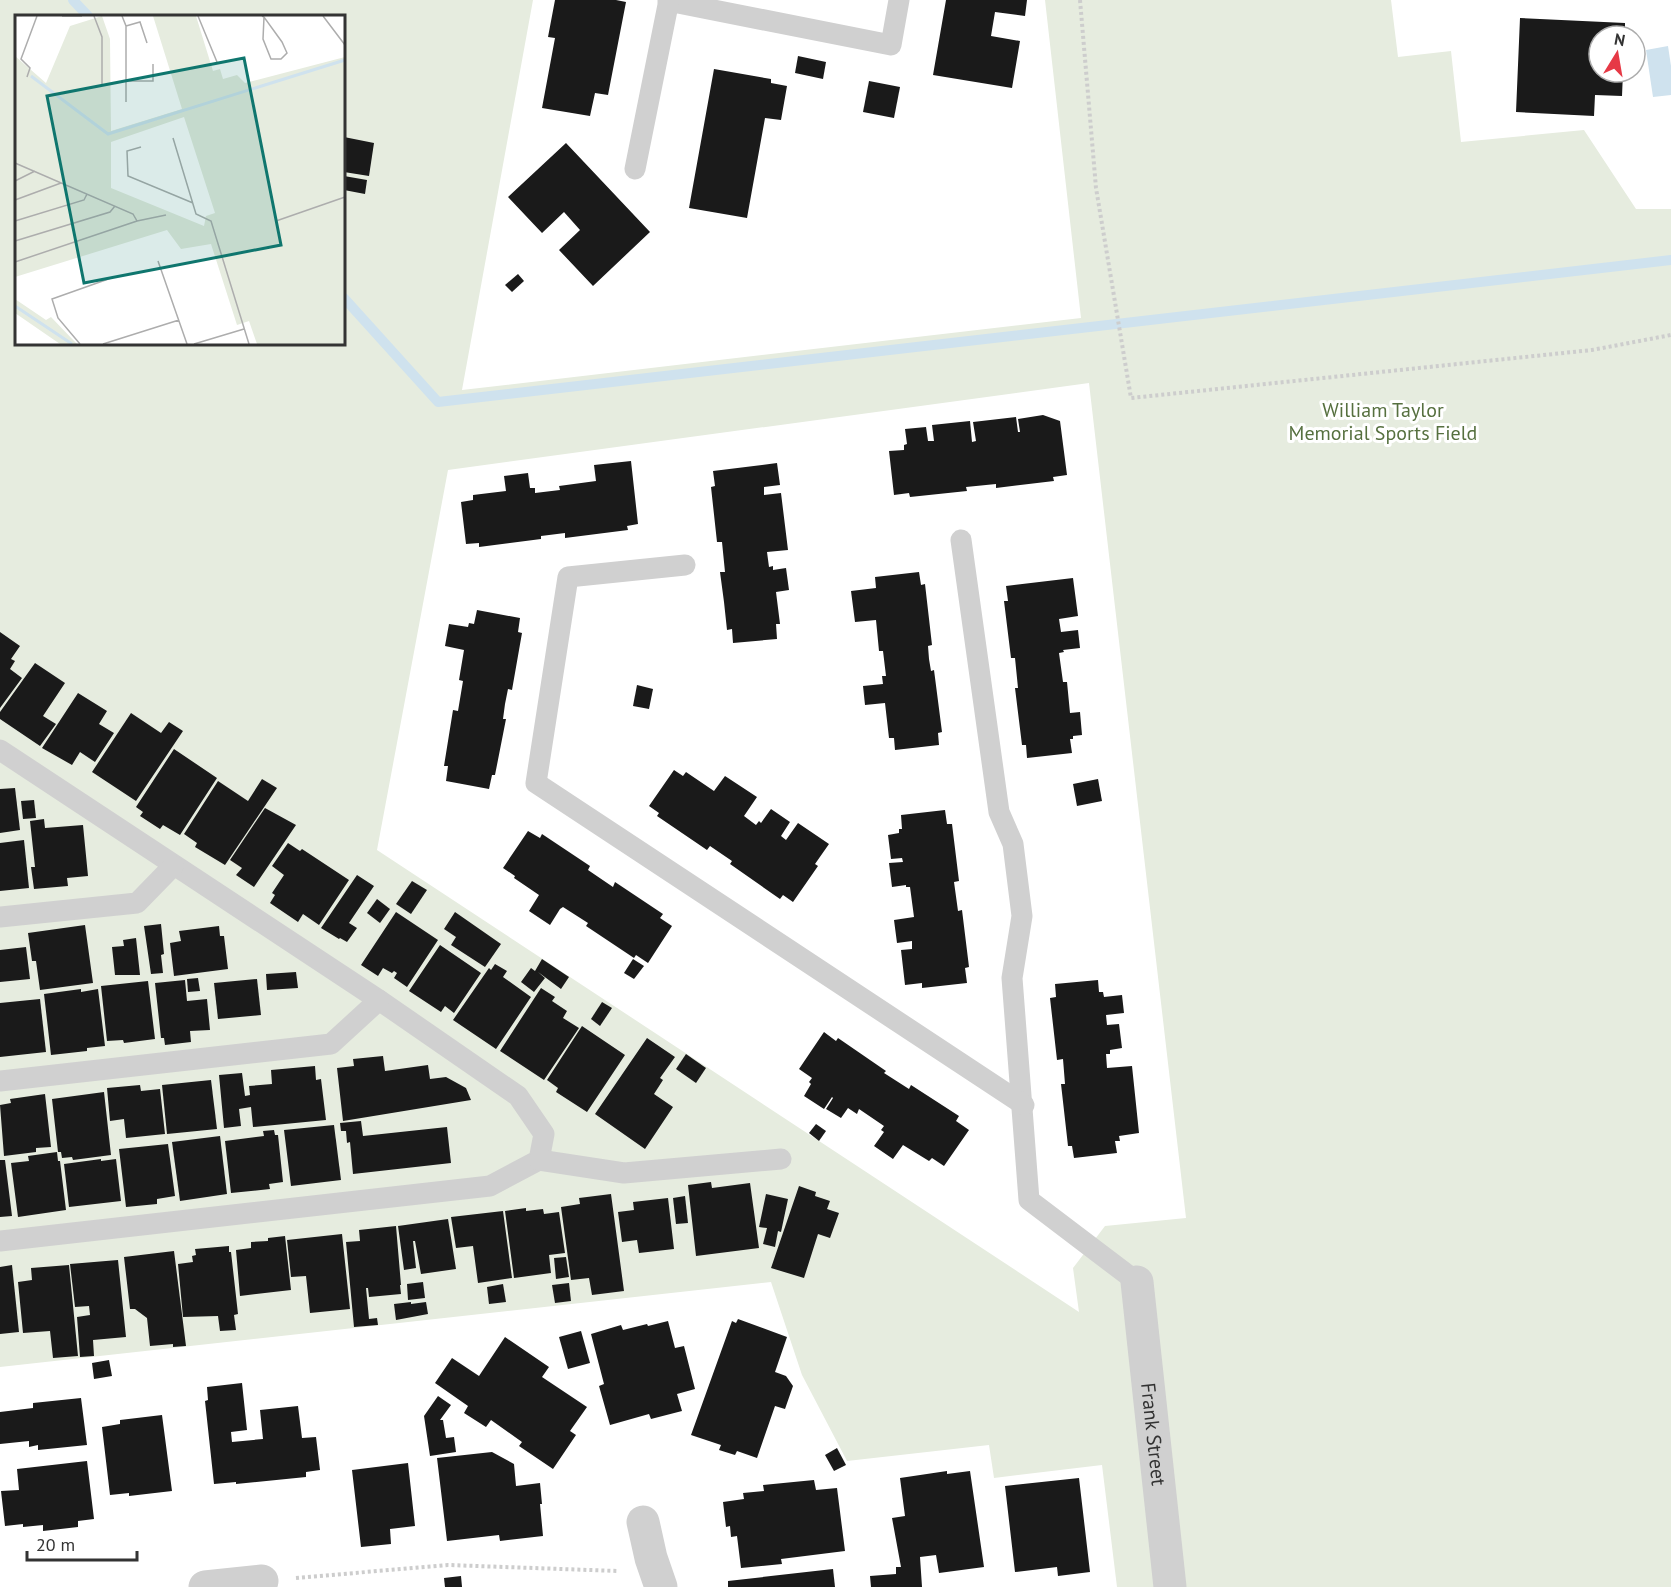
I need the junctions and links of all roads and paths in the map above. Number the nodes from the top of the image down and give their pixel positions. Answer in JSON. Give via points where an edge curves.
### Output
{"nodes":[{"id":1,"x":899,"y":0,"type":"edge"},
{"id":2,"x":1080,"y":0,"type":"edge"},
{"id":3,"x":669,"y":1,"type":"edge"},
{"id":4,"x":635,"y":169,"type":"dead end"},
{"id":5,"x":1671,"y":335,"type":"edge"},
{"id":6,"x":961,"y":540,"type":"dead end"},
{"id":7,"x":685,"y":565,"type":"dead end"},
{"id":8,"x":0,"y":750,"type":"edge"},
{"id":9,"x":173,"y":866,"type":"junction"},
{"id":10,"x":0,"y":917,"type":"edge"},
{"id":11,"x":379,"y":1000,"type":"junction"},
{"id":12,"x":0,"y":1080,"type":"edge"},
{"id":13,"x":1023,"y":1105,"type":"junction"},
{"id":14,"x":781,"y":1159,"type":"dead end"},
{"id":15,"x":539,"y":1160,"type":"junction"},
{"id":16,"x":0,"y":1241,"type":"edge"},
{"id":17,"x":1137,"y":1282,"type":"joint"},
{"id":18,"x":643,"y":1522,"type":"dead end"},
{"id":19,"x":656,"y":1573,"type":"edge"},
{"id":20,"x":262,"y":1581,"type":"joint"},
{"id":21,"x":205,"y":1587,"type":"edge"},
{"id":22,"x":1170,"y":1587,"type":"edge"}],
"edges":[{"from":1,"to":3,"type":"lane","via":[[891,45]]},
{"from":2,"to":5,"type":"path","via":[[1096,188],[1131,398],[1592,350]]},
{"from":3,"to":4,"type":"lane"},
{"from":6,"to":13,"type":"lane","via":[[999,812],[1013,843],[1022,916],[1012,978]]},
{"from":7,"to":13,"type":"lane","via":[[568,577],[536,783]]},
{"from":8,"to":9,"type":"lane"},
{"from":9,"to":10,"type":"lane","via":[[137,903]]},
{"from":9,"to":11,"type":"lane"},
{"from":11,"to":12,"type":"lane","via":[[332,1044]]},
{"from":11,"to":15,"type":"lane","via":[[518,1096],[544,1134]]},
{"from":13,"to":17,"type":"lane","via":[[1029,1200]]},
{"from":14,"to":15,"type":"lane","via":[[624,1173]]},
{"from":15,"to":16,"type":"lane","via":[[490,1186]]},
{"from":17,"to":22,"type":"street","name":"Frank Street"},
{"from":18,"to":19,"type":"street"},
{"from":19,"to":20,"type":"path","via":[[448,1564]]},
{"from":20,"to":21,"type":"street"}]}
